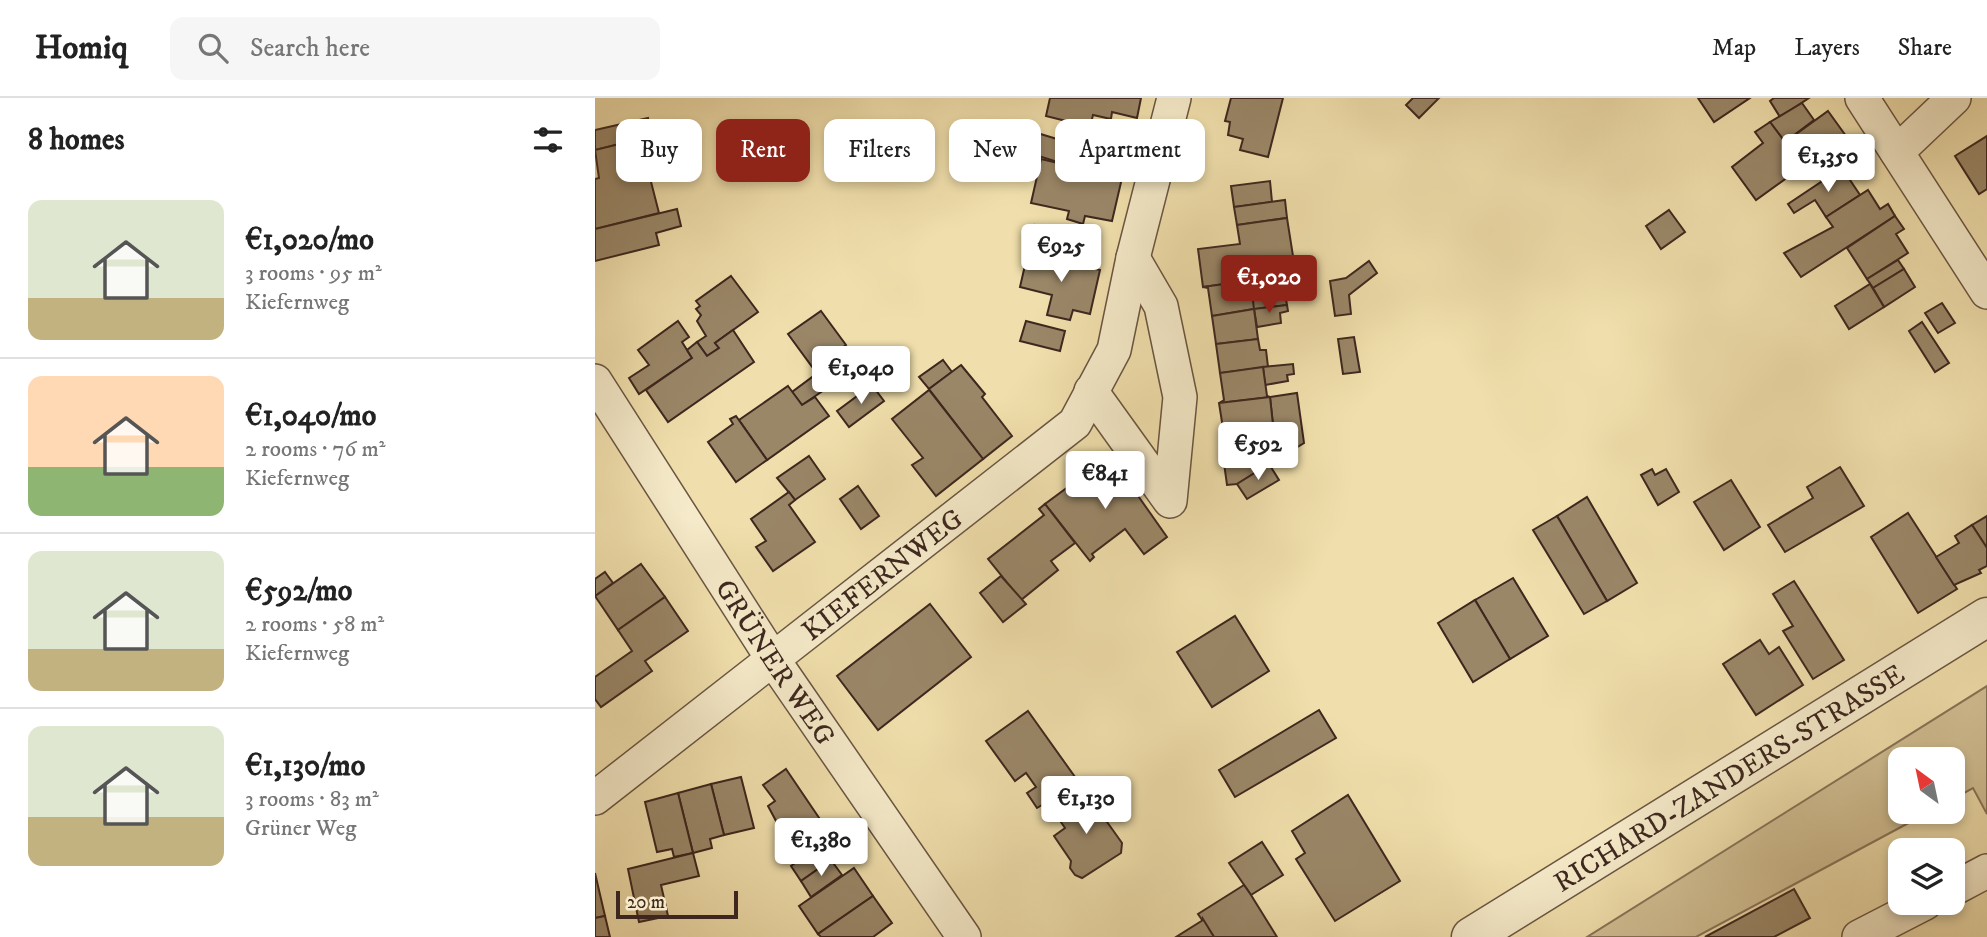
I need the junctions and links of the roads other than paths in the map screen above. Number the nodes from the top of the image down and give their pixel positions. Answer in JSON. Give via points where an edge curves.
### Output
{"nodes":[{"id":1,"x":1174,"y":98,"type":"edge"},
{"id":2,"x":1862,"y":98,"type":"edge"},
{"id":3,"x":1954,"y":98,"type":"edge"},
{"id":4,"x":1897,"y":152,"type":"junction"},
{"id":5,"x":1133,"y":258,"type":"junction"},
{"id":6,"x":1987,"y":292,"type":"edge"},
{"id":7,"x":595,"y":381,"type":"edge"},
{"id":8,"x":1091,"y":391,"type":"junction"},
{"id":9,"x":1987,"y":617,"type":"edge"},
{"id":10,"x":774,"y":661,"type":"junction"},
{"id":11,"x":595,"y":798,"type":"edge"},
{"id":12,"x":1987,"y":871,"type":"edge"},
{"id":13,"x":1965,"y":883,"type":"edge"},
{"id":14,"x":1902,"y":915,"type":"edge"},
{"id":15,"x":964,"y":937,"type":"edge"},
{"id":16,"x":1471,"y":937,"type":"edge"},
{"id":17,"x":1859,"y":937,"type":"edge"}],
"edges":[{"from":1,"to":5,"type":"street","name":"KIEFERNWEG"},
{"from":2,"to":4,"type":"street"},
{"from":3,"to":4,"type":"street"},
{"from":4,"to":6,"type":"street"},
{"from":5,"to":8,"type":"street","name":"KIEFERNWEG","via":[[1114,350]]},
{"from":5,"to":8,"type":"street","via":[[1161,306],[1180,397],[1170,501]]},
{"from":7,"to":10,"type":"street","name":"GRÜNER WEG"},
{"from":8,"to":10,"type":"street","name":"KIEFERNWEG","via":[[1075,423]]},
{"from":9,"to":16,"type":"street","name":"RICHARD-ZANDERS-STRASSE"},
{"from":10,"to":11,"type":"street","name":"KIEFERNWEG"},
{"from":10,"to":15,"type":"street","name":"GRÜNER WEG"},
{"from":12,"to":13,"type":"street"},
{"from":14,"to":17,"type":"street"}]}
